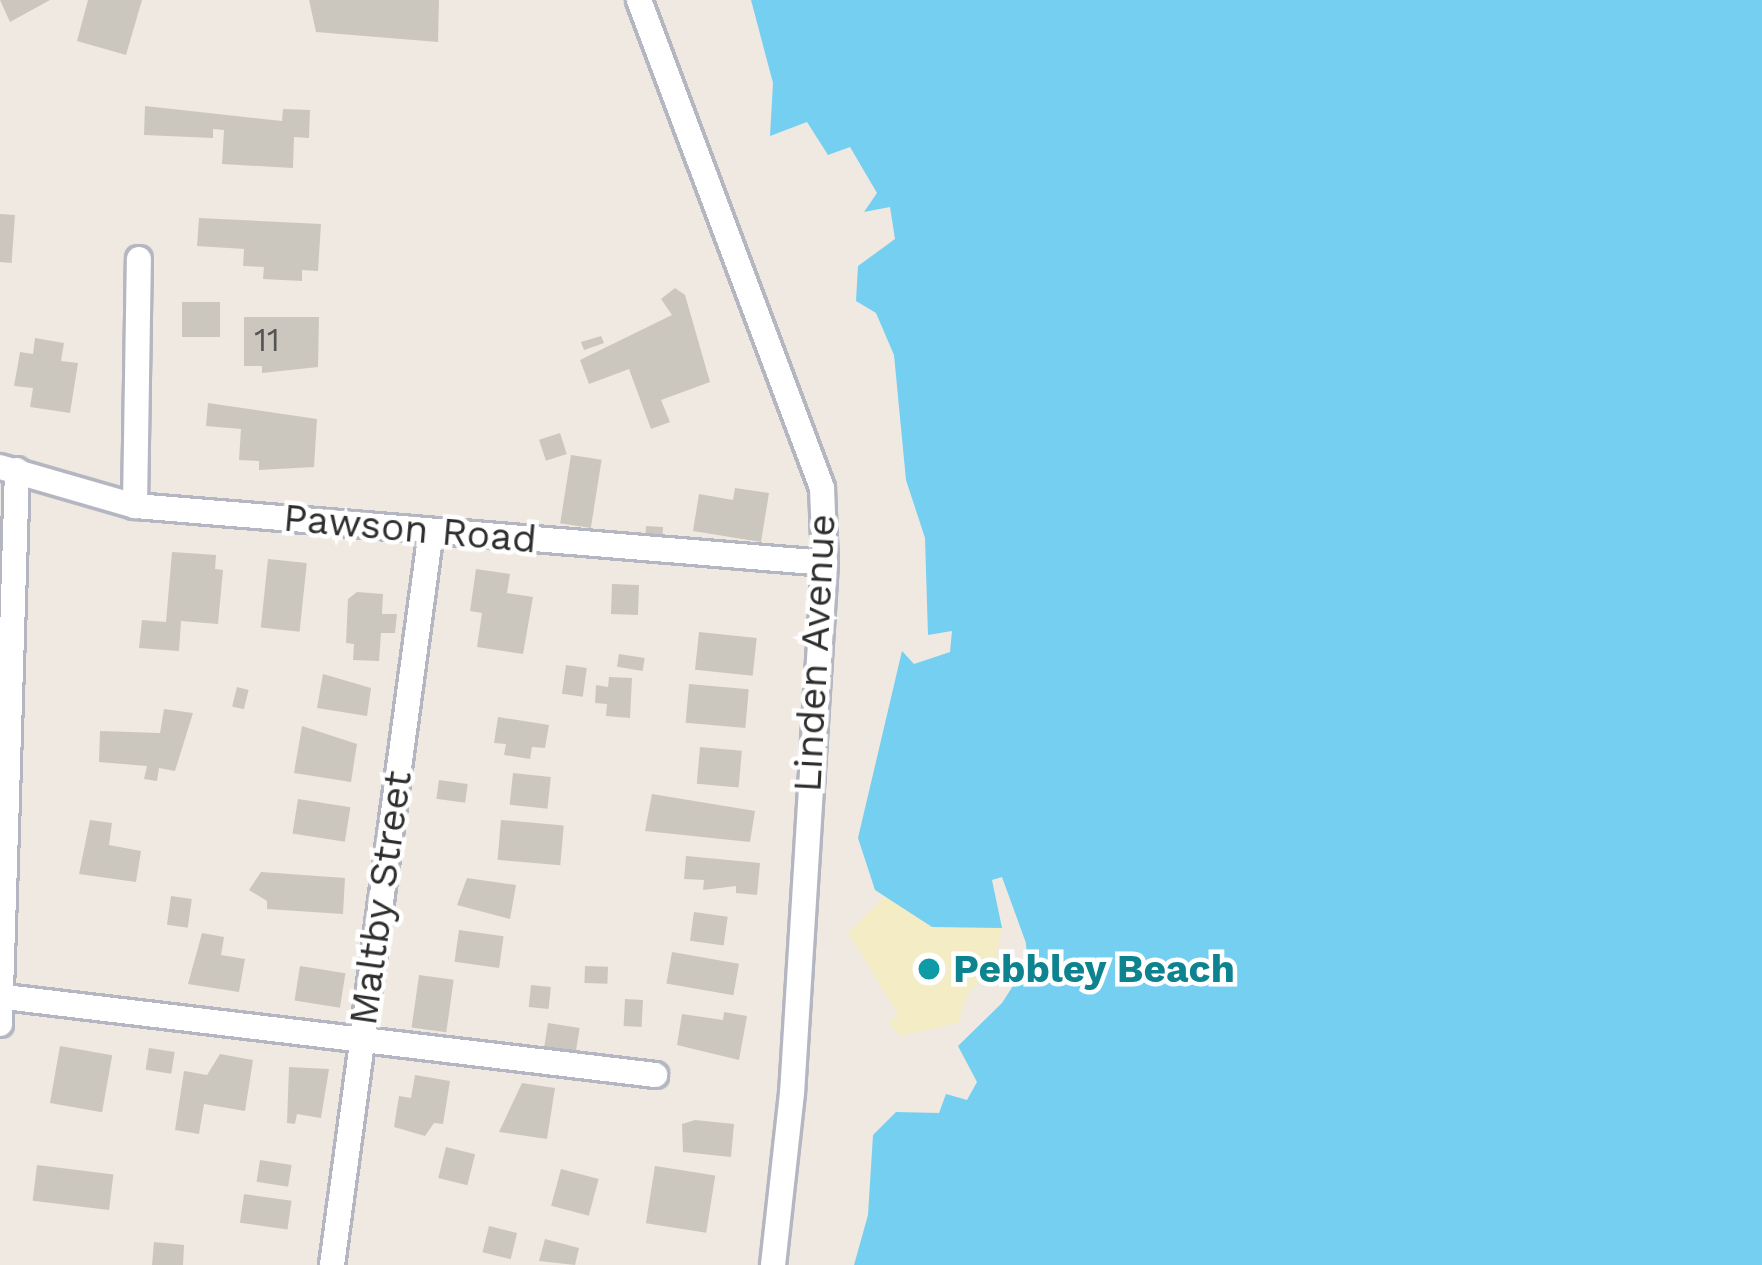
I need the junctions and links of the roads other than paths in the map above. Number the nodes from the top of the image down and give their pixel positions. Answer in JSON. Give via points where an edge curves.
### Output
{"nodes":[{"id":1,"x":638,"y":0,"type":"edge"},
{"id":2,"x":139,"y":259,"type":"dead end"},
{"id":3,"x":8,"y":468,"type":"edge"},
{"id":4,"x":135,"y":506,"type":"junction"},
{"id":5,"x":431,"y":531,"type":"junction"},
{"id":6,"x":825,"y":563,"type":"junction"},
{"id":7,"x":5,"y":997,"type":"junction"},
{"id":8,"x":0,"y":1024,"type":"edge"},
{"id":9,"x":361,"y":1040,"type":"junction"},
{"id":10,"x":655,"y":1075,"type":"dead end"},
{"id":11,"x":332,"y":1265,"type":"edge"},
{"id":12,"x":773,"y":1265,"type":"edge"}],
"edges":[{"from":1,"to":6,"type":"street","name":"Linden Avenue","via":[[822,488]]},
{"from":2,"to":4,"type":"street"},
{"from":3,"to":4,"type":"street","name":"Pawson Road"},
{"from":3,"to":7,"type":"street"},
{"from":4,"to":5,"type":"street","name":"Pawson Road"},
{"from":5,"to":6,"type":"street","name":"Pawson Road"},
{"from":5,"to":9,"type":"street","name":"Maltby Street"},
{"from":6,"to":12,"type":"street","name":"Linden Avenue","via":[[793,1093]]},
{"from":7,"to":8,"type":"street"},
{"from":7,"to":9,"type":"street"},
{"from":9,"to":10,"type":"street"},
{"from":9,"to":11,"type":"street","name":"Maltby Street"}]}
